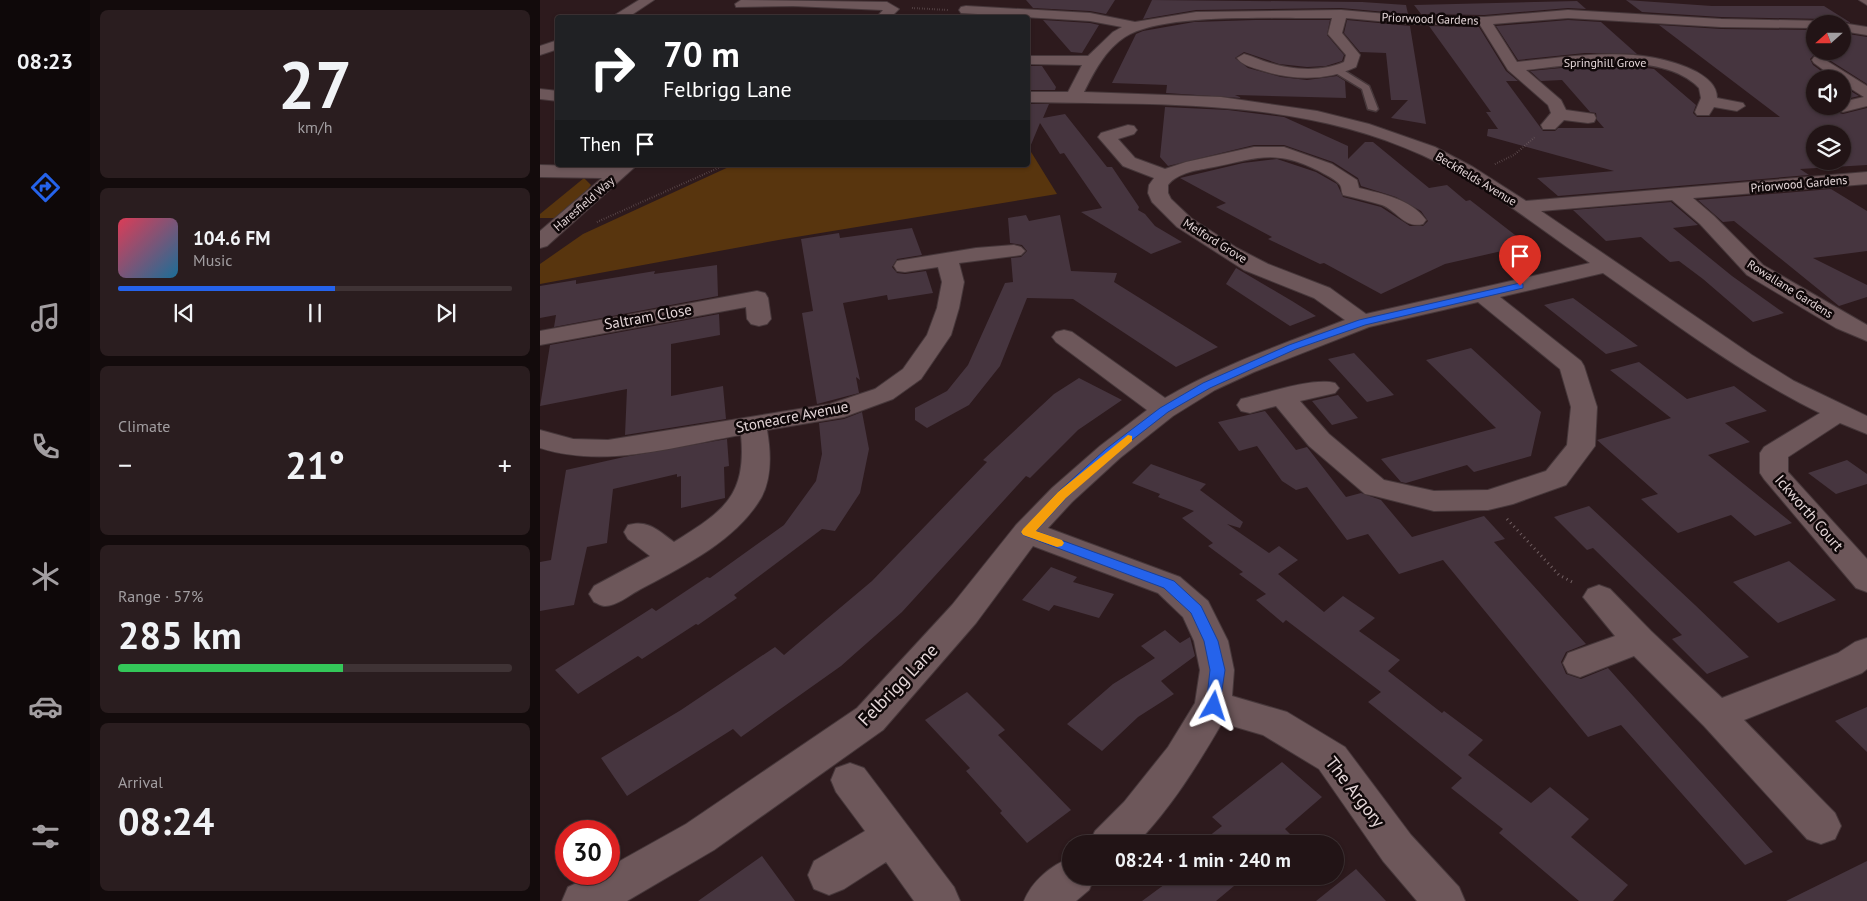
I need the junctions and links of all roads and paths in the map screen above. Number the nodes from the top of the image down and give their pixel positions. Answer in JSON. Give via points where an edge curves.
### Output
{"nodes":[{"id":1,"x":648,"y":0,"type":"edge"},
{"id":2,"x":736,"y":2,"type":"edge"},
{"id":3,"x":966,"y":10,"type":"joint"},
{"id":4,"x":887,"y":13,"type":"edge"},
{"id":5,"x":1341,"y":14,"type":"junction"},
{"id":6,"x":621,"y":15,"type":"edge"},
{"id":7,"x":742,"y":15,"type":"edge"},
{"id":8,"x":1009,"y":15,"type":"edge"},
{"id":9,"x":1030,"y":16,"type":"edge"},
{"id":10,"x":1484,"y":21,"type":"junction"},
{"id":11,"x":1806,"y":24,"type":"edge"},
{"id":12,"x":1135,"y":26,"type":"junction"},
{"id":13,"x":1851,"y":28,"type":"edge"},
{"id":14,"x":1867,"y":31,"type":"edge"},
{"id":15,"x":555,"y":45,"type":"edge"},
{"id":16,"x":540,"y":51,"type":"edge"},
{"id":17,"x":1030,"y":60,"type":"edge"},
{"id":18,"x":1092,"y":60,"type":"junction"},
{"id":19,"x":1819,"y":60,"type":"dead end"},
{"id":20,"x":1246,"y":66,"type":"dead end"},
{"id":21,"x":1513,"y":67,"type":"junction"},
{"id":22,"x":1338,"y":70,"type":"junction"},
{"id":23,"x":1867,"y":93,"type":"edge"},
{"id":24,"x":540,"y":94,"type":"edge"},
{"id":25,"x":1074,"y":96,"type":"junction"},
{"id":26,"x":1030,"y":97,"type":"edge"},
{"id":27,"x":1867,"y":101,"type":"edge"},
{"id":28,"x":551,"y":105,"type":"edge"},
{"id":29,"x":1851,"y":105,"type":"edge"},
{"id":30,"x":1737,"y":106,"type":"dead end"},
{"id":31,"x":1373,"y":109,"type":"dead end"},
{"id":32,"x":1588,"y":118,"type":"dead end"},
{"id":33,"x":1554,"y":120,"type":"junction"},
{"id":34,"x":1128,"y":130,"type":"dead end"},
{"id":35,"x":1088,"y":134,"type":"dead end"},
{"id":36,"x":1108,"y":137,"type":"junction"},
{"id":37,"x":721,"y":167,"type":"edge"},
{"id":38,"x":624,"y":169,"type":"edge"},
{"id":39,"x":540,"y":171,"type":"edge"},
{"id":40,"x":1470,"y":173,"type":"junction"},
{"id":41,"x":1166,"y":176,"type":"junction"},
{"id":42,"x":1865,"y":180,"type":"edge"},
{"id":43,"x":1676,"y":194,"type":"junction"},
{"id":44,"x":1522,"y":207,"type":"junction"},
{"id":45,"x":1416,"y":220,"type":"dead end"},
{"id":46,"x":596,"y":223,"type":"dead end"},
{"id":47,"x":540,"y":242,"type":"edge"},
{"id":48,"x":1014,"y":251,"type":"dead end"},
{"id":49,"x":947,"y":259,"type":"junction"},
{"id":50,"x":905,"y":266,"type":"dead end"},
{"id":51,"x":1607,"y":266,"type":"junction"},
{"id":52,"x":1482,"y":294,"type":"junction"},
{"id":53,"x":757,"y":298,"type":"dead end"},
{"id":54,"x":1362,"y":322,"type":"junction"},
{"id":55,"x":1867,"y":334,"type":"edge"},
{"id":56,"x":1064,"y":337,"type":"dead end"},
{"id":57,"x":540,"y":338,"type":"edge"},
{"id":58,"x":1326,"y":388,"type":"dead end"},
{"id":59,"x":1282,"y":397,"type":"junction"},
{"id":60,"x":1250,"y":405,"type":"dead end"},
{"id":61,"x":1164,"y":410,"type":"junction"},
{"id":62,"x":1838,"y":413,"type":"junction"},
{"id":63,"x":753,"y":426,"type":"junction"},
{"id":64,"x":1867,"y":426,"type":"edge"},
{"id":65,"x":540,"y":438,"type":"edge"},
{"id":66,"x":1488,"y":500,"type":"junction"},
{"id":67,"x":639,"y":532,"type":"dead end"},
{"id":68,"x":1027,"y":532,"type":"junction"},
{"id":69,"x":670,"y":556,"type":"junction"},
{"id":70,"x":1867,"y":580,"type":"edge"},
{"id":71,"x":605,"y":594,"type":"dead end"},
{"id":72,"x":1599,"y":597,"type":"joint"},
{"id":73,"x":1638,"y":640,"type":"junction"},
{"id":74,"x":1867,"y":651,"type":"edge"},
{"id":75,"x":1580,"y":663,"type":"dead end"},
{"id":76,"x":1214,"y":706,"type":"junction"},
{"id":77,"x":1717,"y":715,"type":"junction"},
{"id":78,"x":850,"y":780,"type":"dead end"},
{"id":79,"x":1821,"y":826,"type":"dead end"},
{"id":80,"x":1119,"y":835,"type":"edge"},
{"id":81,"x":893,"y":836,"type":"junction"},
{"id":82,"x":828,"y":875,"type":"dead end"},
{"id":83,"x":1064,"y":885,"type":"edge"},
{"id":84,"x":583,"y":901,"type":"edge"},
{"id":85,"x":939,"y":901,"type":"edge"},
{"id":86,"x":1045,"y":901,"type":"edge"},
{"id":87,"x":1444,"y":901,"type":"edge"}],
"edges":[{"from":1,"to":6,"type":"street"},
{"from":2,"to":4,"type":"street","via":[[887,6]]},
{"from":2,"to":7,"type":"street"},
{"from":3,"to":4,"type":"path"},
{"from":3,"to":8,"type":"street"},
{"from":5,"to":10,"type":"street","name":"Priorwood Gardens","via":[[1410,20]]},
{"from":5,"to":12,"type":"street","name":"Priorwood Gardens","via":[[1196,16]]},
{"from":5,"to":22,"type":"street","via":[[1335,34],[1353,55],[1353,60]]},
{"from":9,"to":12,"type":"street","via":[[1090,17]]},
{"from":10,"to":11,"type":"street","name":"Priorwood Gardens","via":[[1568,14],[1721,23]]},
{"from":10,"to":21,"type":"street"},
{"from":12,"to":18,"type":"street","name":"Priorwood Gardens","via":[[1118,35]]},
{"from":13,"to":14,"type":"street"},
{"from":15,"to":16,"type":"street"},
{"from":17,"to":18,"type":"street"},
{"from":18,"to":25,"type":"street","name":"Priorwood Gardens"},
{"from":19,"to":23,"type":"street"},
{"from":20,"to":22,"type":"street","via":[[1293,71]]},
{"from":21,"to":30,"type":"street","name":"Springhill Grove","via":[[1582,61],[1656,63],[1690,74],[1704,83],[1709,92],[1706,106]]},
{"from":21,"to":33,"type":"street","via":[[1555,103]]},
{"from":22,"to":31,"type":"lane","via":[[1366,88]]},
{"from":24,"to":28,"type":"street"},
{"from":25,"to":26,"type":"street","name":"Beckfields Avenue"},
{"from":25,"to":40,"type":"street","name":"Beckfields Avenue","via":[[1184,100],[1288,110],[1376,131],[1410,143]]},
{"from":27,"to":29,"type":"street"},
{"from":32,"to":33,"type":"street"},
{"from":33,"to":40,"type":"path","via":[[1514,155]]},
{"from":34,"to":36,"type":"street"},
{"from":35,"to":36,"type":"street"},
{"from":36,"to":41,"type":"street","via":[[1129,162]]},
{"from":37,"to":46,"type":"path"},
{"from":38,"to":39,"type":"street"},
{"from":38,"to":47,"type":"street","name":"Haresfield Way"},
{"from":40,"to":44,"type":"street","name":"Beckfields Avenue"},
{"from":41,"to":45,"type":"street","via":[[1265,145],[1344,177],[1350,184],[1343,196],[1391,202]]},
{"from":41,"to":54,"type":"street","name":"Melford Grove","via":[[1159,185],[1158,193],[1162,203],[1185,224],[1252,265],[1323,294]]},
{"from":42,"to":43,"type":"street","name":"Priorwood Gardens"},
{"from":43,"to":44,"type":"street","name":"Priorwood Gardens"},
{"from":43,"to":55,"type":"street","name":"Rowallane Gardens","via":[[1707,220],[1755,270],[1844,324]]},
{"from":44,"to":51,"type":"street","name":"Beckfields Avenue"},
{"from":48,"to":49,"type":"street"},
{"from":49,"to":50,"type":"street"},
{"from":49,"to":63,"type":"street","name":"Stoneacre Avenue","via":[[953,282],[948,308],[939,335],[912,374],[884,394],[859,404]]},
{"from":51,"to":52,"type":"street","name":"Felbrigg Lane"},
{"from":51,"to":62,"type":"street","name":"Beckfields Avenue","via":[[1743,360]]},
{"from":52,"to":54,"type":"street","name":"Felbrigg Lane"},
{"from":52,"to":66,"type":"street","via":[[1572,366],[1584,407],[1581,446],[1556,478]]},
{"from":53,"to":57,"type":"street","name":"Saltram Close"},
{"from":54,"to":61,"type":"street","name":"Felbrigg Lane","via":[[1245,367]]},
{"from":56,"to":61,"type":"street"},
{"from":58,"to":59,"type":"street"},
{"from":59,"to":60,"type":"street"},
{"from":59,"to":66,"type":"street","via":[[1319,440],[1375,487],[1434,501]]},
{"from":61,"to":68,"type":"street","name":"Felbrigg Lane","via":[[1110,452]]},
{"from":62,"to":64,"type":"street","name":"Beckfields Avenue"},
{"from":62,"to":70,"type":"street","name":"Ickworth Court","via":[[1774,453],[1774,473]]},
{"from":63,"to":65,"type":"street","name":"Stoneacre Avenue","via":[[608,450],[574,449]]},
{"from":63,"to":69,"type":"street","via":[[756,445],[754,472],[747,497],[728,518]]},
{"from":66,"to":72,"type":"path","via":[[1559,575]]},
{"from":67,"to":69,"type":"street"},
{"from":68,"to":76,"type":"street","via":[[1169,585],[1196,610],[1211,641],[1217,670]]},
{"from":68,"to":84,"type":"street","name":"Felbrigg Lane","via":[[964,614],[870,719],[700,837]]},
{"from":69,"to":71,"type":"street"},
{"from":72,"to":73,"type":"street"},
{"from":73,"to":75,"type":"street"},
{"from":73,"to":77,"type":"street"},
{"from":74,"to":77,"type":"street","via":[[1850,663]]},
{"from":76,"to":80,"type":"street","via":[[1181,758]]},
{"from":76,"to":87,"type":"street","name":"The Argory","via":[[1274,723],[1332,758],[1397,848]]},
{"from":77,"to":79,"type":"street"},
{"from":78,"to":81,"type":"street"},
{"from":81,"to":82,"type":"street"},
{"from":81,"to":85,"type":"street"},
{"from":83,"to":86,"type":"street"}]}
